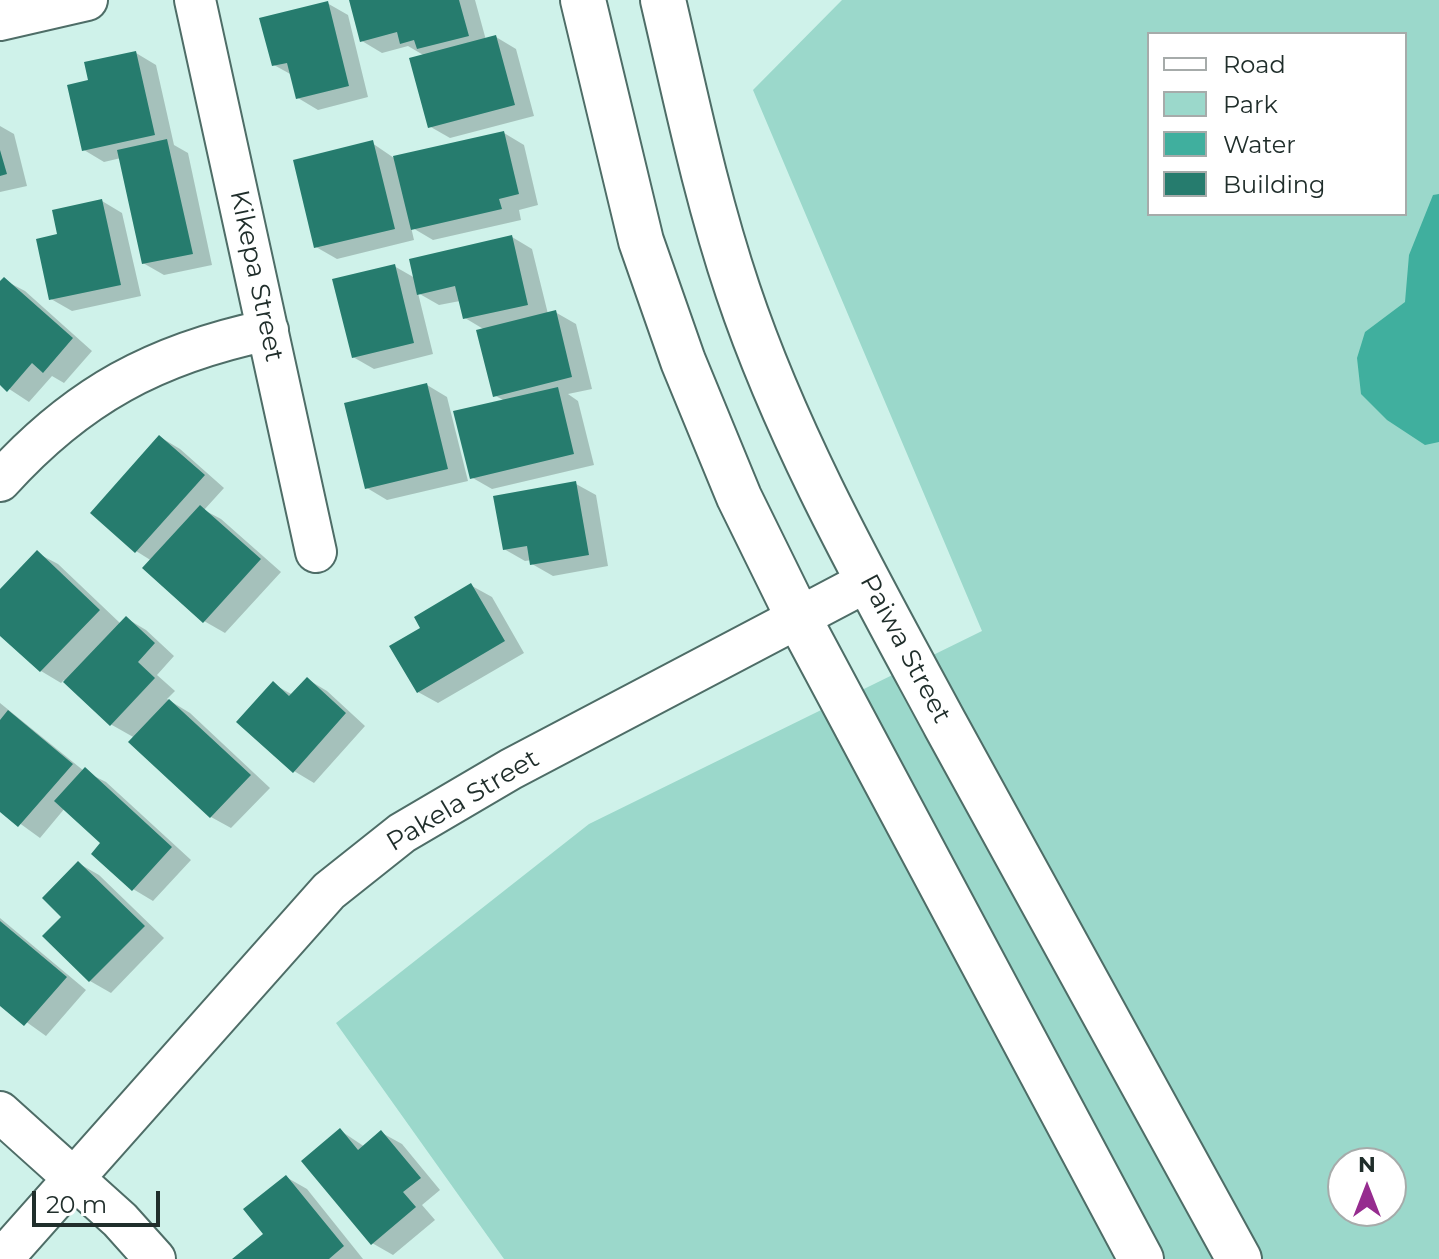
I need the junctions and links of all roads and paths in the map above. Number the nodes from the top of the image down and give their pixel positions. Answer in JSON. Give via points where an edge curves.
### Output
{"nodes":[{"id":1,"x":87,"y":0,"type":"edge"},
{"id":2,"x":195,"y":0,"type":"edge"},
{"id":3,"x":583,"y":0,"type":"edge"},
{"id":4,"x":663,"y":0,"type":"edge"},
{"id":5,"x":0,"y":20,"type":"edge"},
{"id":6,"x":268,"y":330,"type":"junction"},
{"id":7,"x":0,"y":481,"type":"edge"},
{"id":8,"x":316,"y":552,"type":"dead end"},
{"id":9,"x":868,"y":581,"type":"junction"},
{"id":10,"x":798,"y":617,"type":"junction"},
{"id":11,"x":0,"y":1112,"type":"edge"},
{"id":12,"x":73,"y":1179,"type":"junction"},
{"id":13,"x":2,"y":1259,"type":"edge"},
{"id":14,"x":155,"y":1259,"type":"edge"},
{"id":15,"x":1141,"y":1259,"type":"edge"},
{"id":16,"x":1239,"y":1259,"type":"edge"}],
"edges":[{"from":1,"to":5,"type":"street"},
{"from":2,"to":6,"type":"street","name":"Kikepa Street"},
{"from":3,"to":10,"type":"street","via":[[641,241],[739,497]]},
{"from":4,"to":9,"type":"street","name":"Paiwa Street","via":[[699,161],[738,293],[809,465]]},
{"from":6,"to":7,"type":"street","via":[[221,340],[140,369],[85,402]]},
{"from":6,"to":8,"type":"street","name":"Kikepa Street"},
{"from":9,"to":10,"type":"street","name":"Pakela Street"},
{"from":9,"to":16,"type":"street","name":"Paiwa Street"},
{"from":10,"to":12,"type":"street","name":"Pakela Street","via":[[402,833],[329,891]]},
{"from":10,"to":15,"type":"street"},
{"from":11,"to":12,"type":"street"},
{"from":12,"to":13,"type":"street","name":"Pakela Street"},
{"from":12,"to":14,"type":"street"}]}
